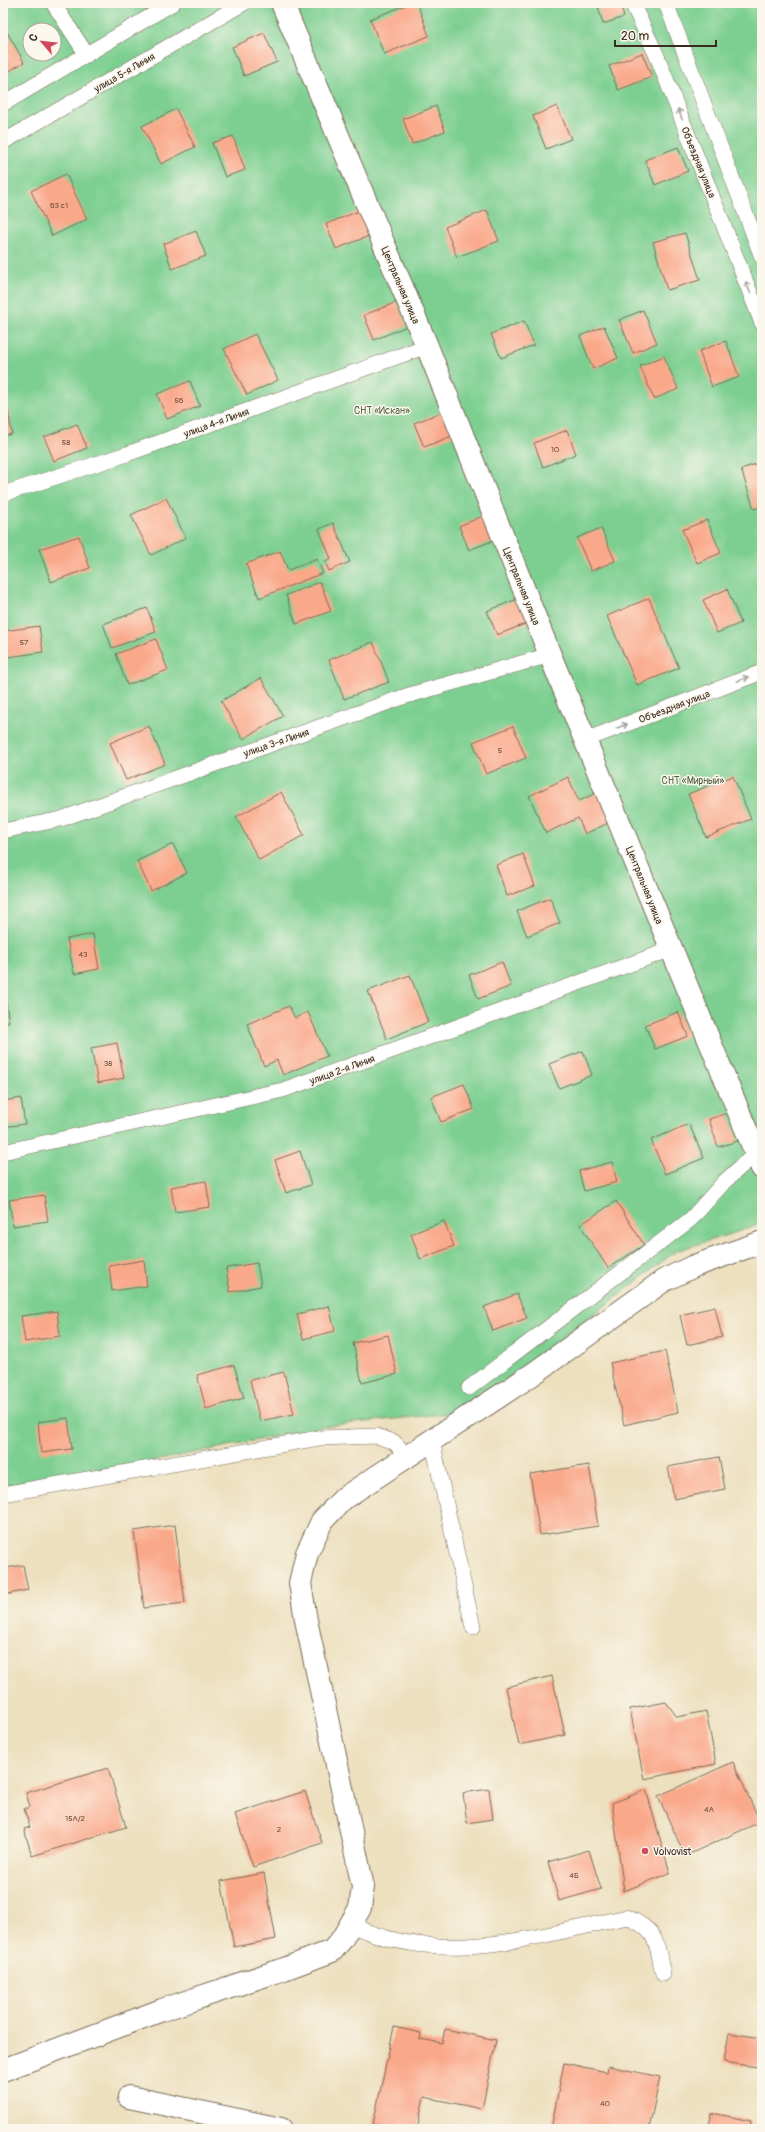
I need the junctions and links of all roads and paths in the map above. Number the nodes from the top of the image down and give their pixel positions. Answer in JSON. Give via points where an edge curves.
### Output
{"nodes":[{"id":1,"x":53,"y":3,"type":"edge"},
{"id":2,"x":173,"y":3,"type":"edge"},
{"id":3,"x":244,"y":3,"type":"edge"},
{"id":4,"x":282,"y":3,"type":"edge"},
{"id":5,"x":632,"y":3,"type":"edge"},
{"id":6,"x":666,"y":3,"type":"edge"},
{"id":7,"x":87,"y":55,"type":"junction"},
{"id":8,"x":3,"y":104,"type":"edge"},
{"id":9,"x":3,"y":142,"type":"edge"},
{"id":10,"x":762,"y":257,"type":"edge"},
{"id":11,"x":762,"y":323,"type":"edge"},
{"id":12,"x":426,"y":346,"type":"junction"},
{"id":13,"x":3,"y":494,"type":"edge"},
{"id":14,"x":550,"y":655,"type":"junction"},
{"id":15,"x":762,"y":672,"type":"edge"},
{"id":16,"x":585,"y":740,"type":"junction"},
{"id":17,"x":3,"y":831,"type":"edge"},
{"id":18,"x":672,"y":950,"type":"junction"},
{"id":19,"x":3,"y":1152,"type":"edge"},
{"id":20,"x":759,"y":1160,"type":"edge"},
{"id":21,"x":762,"y":1242,"type":"edge"},
{"id":22,"x":469,"y":1388,"type":"dead end"},
{"id":23,"x":432,"y":1440,"type":"junction"},
{"id":24,"x":407,"y":1456,"type":"junction"},
{"id":25,"x":3,"y":1494,"type":"edge"},
{"id":26,"x":473,"y":1627,"type":"dead end"},
{"id":27,"x":352,"y":1924,"type":"junction"},
{"id":28,"x":663,"y":1974,"type":"dead end"},
{"id":29,"x":3,"y":2070,"type":"edge"},
{"id":30,"x":129,"y":2097,"type":"dead end"},
{"id":31,"x":280,"y":2129,"type":"edge"}],
"edges":[{"from":1,"to":7,"type":"lane"},
{"from":2,"to":7,"type":"lane"},
{"from":3,"to":9,"type":"lane","name":"улица 5-я Линия"},
{"from":4,"to":12,"type":"street","name":"Центральная улица"},
{"from":11,"to":5,"type":"lane","name":"Объездная улица","one_way":true,"via":[[657,56]]},
{"from":6,"to":10,"type":"lane"},
{"from":7,"to":8,"type":"lane"},
{"from":12,"to":13,"type":"lane","name":"улица 4-я Линия","via":[[127,454]]},
{"from":12,"to":14,"type":"street","name":"Центральная улица"},
{"from":14,"to":16,"type":"street","name":"Центральная улица"},
{"from":14,"to":17,"type":"lane","name":"улица 3-я Линия","via":[[406,696],[61,818]]},
{"from":16,"to":15,"type":"lane","name":"Объездная улица","one_way":true},
{"from":16,"to":18,"type":"street","name":"Центральная улица"},
{"from":18,"to":19,"type":"lane","name":"улица 2-я Линия","via":[[283,1090]]},
{"from":18,"to":20,"type":"street","name":"Центральная улица"},
{"from":20,"to":22,"type":"lane","via":[[724,1182],[691,1219]]},
{"from":21,"to":23,"type":"street","via":[[694,1266],[663,1281],[533,1374]]},
{"from":23,"to":24,"type":"street"},
{"from":23,"to":26,"type":"lane"},
{"from":24,"to":25,"type":"lane","via":[[394,1442],[377,1436],[320,1438]]},
{"from":24,"to":27,"type":"street","via":[[344,1498],[322,1521],[307,1553],[300,1583],[308,1634],[363,1886],[360,1908]]},
{"from":27,"to":28,"type":"lane","via":[[373,1935],[433,1947],[506,1943],[627,1917],[650,1930]]},
{"from":27,"to":29,"type":"street","via":[[332,1950]]},
{"from":30,"to":31,"type":"street"}]}
